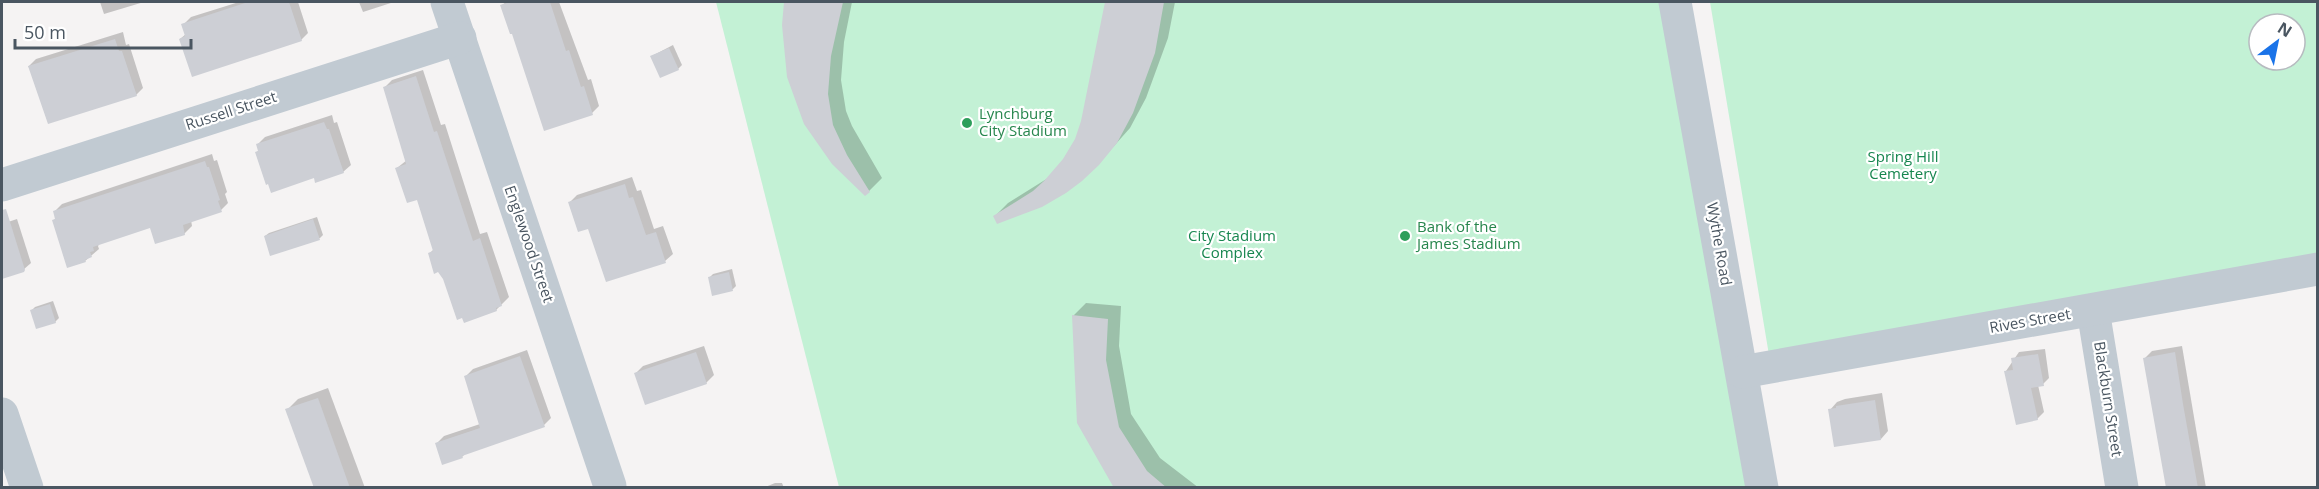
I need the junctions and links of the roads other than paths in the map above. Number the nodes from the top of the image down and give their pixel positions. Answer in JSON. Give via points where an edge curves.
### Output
{"nodes":[{"id":1,"x":447,"y":2,"type":"edge"},
{"id":2,"x":1675,"y":2,"type":"edge"},
{"id":3,"x":460,"y":38,"type":"junction"},
{"id":4,"x":2,"y":185,"type":"edge"},
{"id":5,"x":2318,"y":269,"type":"edge"},
{"id":6,"x":2093,"y":310,"type":"junction"},
{"id":7,"x":1742,"y":372,"type":"junction"},
{"id":8,"x":2,"y":414,"type":"edge"},
{"id":9,"x":610,"y":486,"type":"dead end"},
{"id":10,"x":27,"y":488,"type":"edge"},
{"id":11,"x":1761,"y":488,"type":"edge"},
{"id":12,"x":2122,"y":488,"type":"edge"}],
"edges":[{"from":1,"to":3,"type":"street","name":"Englewood Street"},
{"from":2,"to":7,"type":"street","name":"Wythe Road"},
{"from":3,"to":4,"type":"street","name":"Russell Street"},
{"from":3,"to":9,"type":"street","name":"Englewood Street"},
{"from":5,"to":6,"type":"street","name":"Rives Street"},
{"from":6,"to":7,"type":"street","name":"Rives Street"},
{"from":6,"to":12,"type":"street","name":"Blackburn Street"},
{"from":7,"to":11,"type":"street","name":"Wythe Road"},
{"from":8,"to":10,"type":"street"}]}
